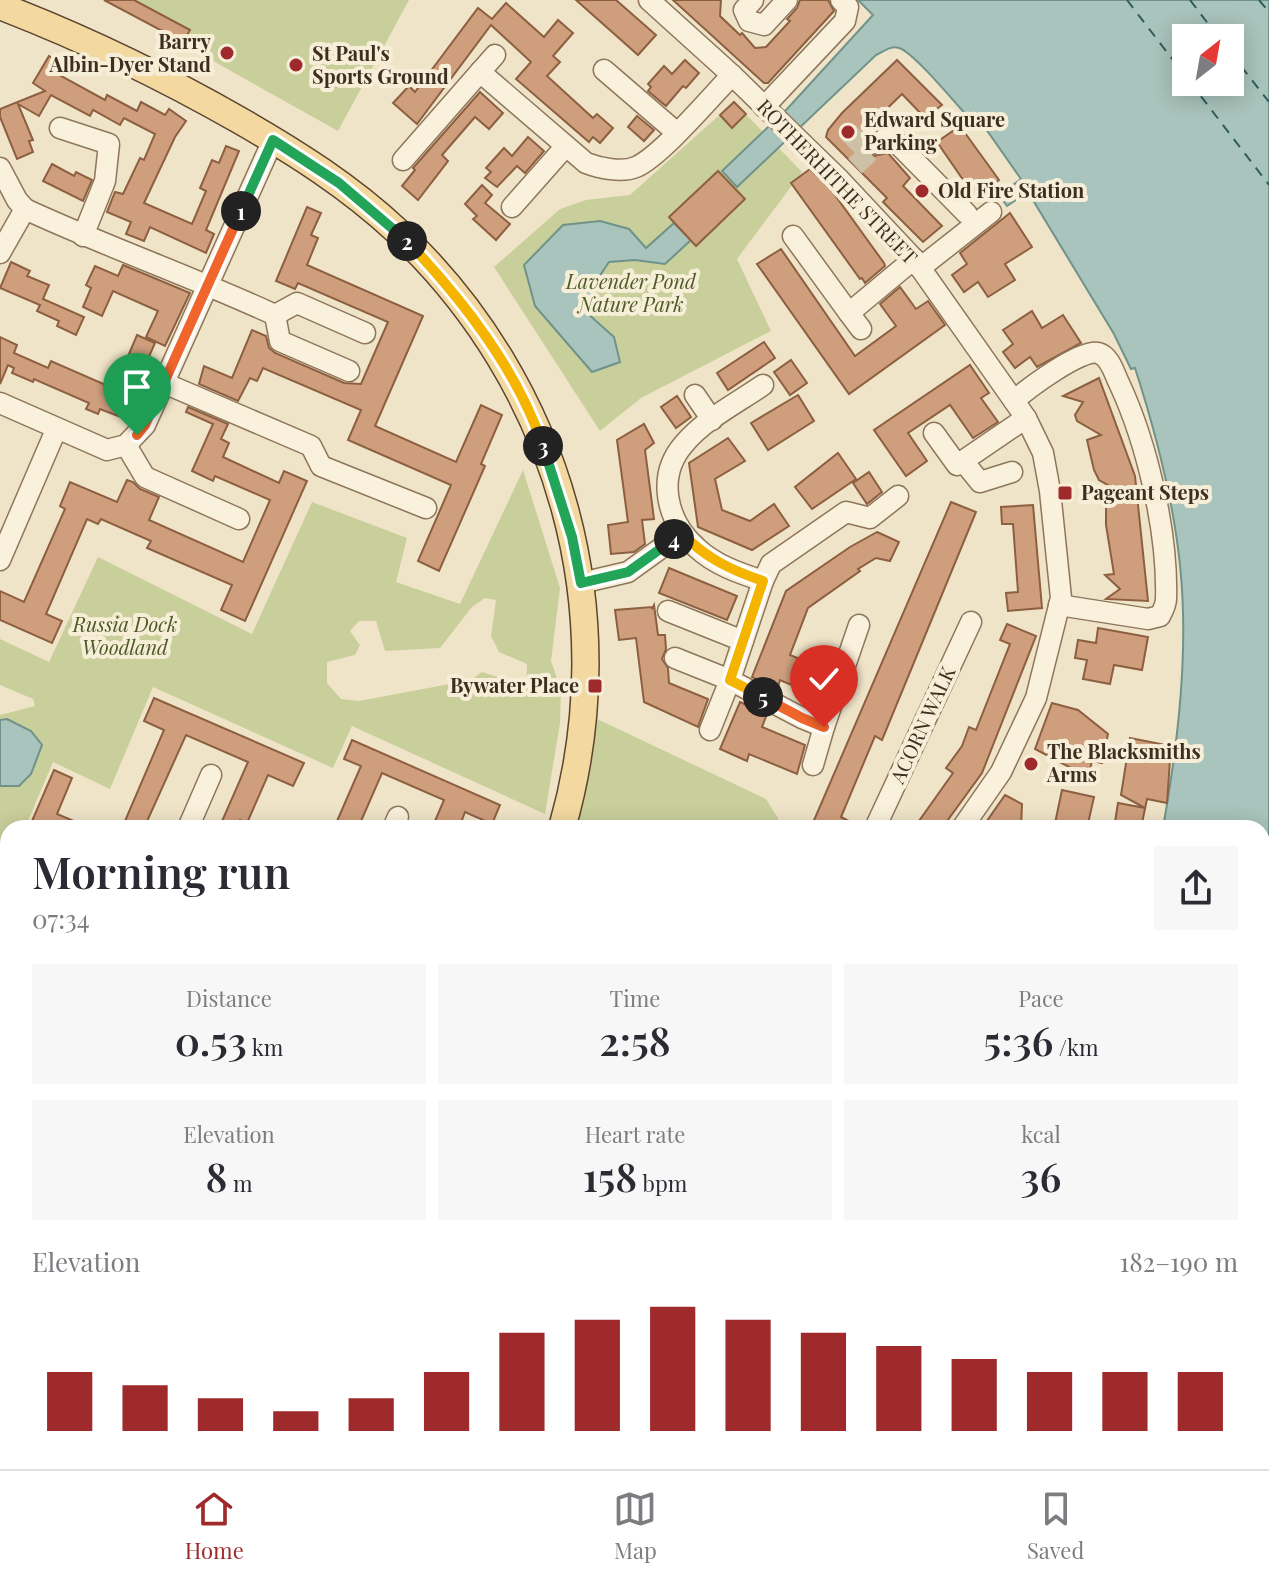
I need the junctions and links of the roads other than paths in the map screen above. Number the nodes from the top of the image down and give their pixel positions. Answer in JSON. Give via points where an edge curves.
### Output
{"nodes":[{"id":1,"x":649,"y":0,"type":"edge"},
{"id":2,"x":753,"y":0,"type":"edge"},
{"id":3,"x":787,"y":0,"type":"edge"},
{"id":4,"x":841,"y":0,"type":"edge"},
{"id":5,"x":0,"y":6,"type":"edge"},
{"id":6,"x":495,"y":55,"type":"dead end"},
{"id":7,"x":604,"y":70,"type":"dead end"},
{"id":8,"x":480,"y":72,"type":"junction"},
{"id":9,"x":732,"y":75,"type":"junction"},
{"id":10,"x":767,"y":110,"type":"junction"},
{"id":11,"x":60,"y":128,"type":"dead end"},
{"id":12,"x":676,"y":132,"type":"junction"},
{"id":13,"x":273,"y":140,"type":"junction"},
{"id":14,"x":879,"y":144,"type":"tunnel mouth"},
{"id":15,"x":565,"y":147,"type":"junction"},
{"id":16,"x":403,"y":160,"type":"dead end"},
{"id":17,"x":0,"y":168,"type":"edge"},
{"id":18,"x":512,"y":207,"type":"dead end"},
{"id":19,"x":25,"y":209,"type":"junction"},
{"id":20,"x":991,"y":212,"type":"dead end"},
{"id":21,"x":967,"y":214,"type":"dead end"},
{"id":22,"x":83,"y":236,"type":"junction"},
{"id":23,"x":793,"y":236,"type":"dead end"},
{"id":24,"x":0,"y":253,"type":"edge"},
{"id":25,"x":917,"y":263,"type":"junction"},
{"id":26,"x":208,"y":284,"type":"junction"},
{"id":27,"x":275,"y":315,"type":"junction"},
{"id":28,"x":365,"y":333,"type":"dead end"},
{"id":29,"x":349,"y":371,"type":"dead end"},
{"id":30,"x":164,"y":383,"type":"junction"},
{"id":31,"x":763,"y":385,"type":"dead end"},
{"id":32,"x":695,"y":395,"type":"dead end"},
{"id":33,"x":0,"y":403,"type":"edge"},
{"id":34,"x":1020,"y":409,"type":"junction"},
{"id":35,"x":712,"y":420,"type":"junction"},
{"id":36,"x":56,"y":430,"type":"junction"},
{"id":37,"x":934,"y":433,"type":"dead end"},
{"id":38,"x":126,"y":445,"type":"junction"},
{"id":39,"x":963,"y":461,"type":"junction"},
{"id":40,"x":1012,"y":472,"type":"dead end"},
{"id":41,"x":898,"y":496,"type":"dead end"},
{"id":42,"x":426,"y":508,"type":"dead end"},
{"id":43,"x":239,"y":519,"type":"dead end"},
{"id":44,"x":682,"y":533,"type":"junction"},
{"id":45,"x":0,"y":560,"type":"edge"},
{"id":46,"x":763,"y":581,"type":"junction"},
{"id":47,"x":581,"y":583,"type":"junction"},
{"id":48,"x":1059,"y":605,"type":"junction"},
{"id":49,"x":668,"y":611,"type":"dead end"},
{"id":50,"x":971,"y":622,"type":"dead end"},
{"id":51,"x":859,"y":625,"type":"dead end"},
{"id":52,"x":743,"y":641,"type":"junction"},
{"id":53,"x":675,"y":658,"type":"dead end"},
{"id":54,"x":730,"y":680,"type":"junction"},
{"id":55,"x":824,"y":727,"type":"junction"},
{"id":56,"x":710,"y":730,"type":"dead end"},
{"id":57,"x":813,"y":765,"type":"dead end"},
{"id":58,"x":211,"y":775,"type":"dead end"},
{"id":59,"x":191,"y":820,"type":"edge"},
{"id":60,"x":564,"y":820,"type":"edge"},
{"id":61,"x":879,"y":820,"type":"edge"},
{"id":62,"x":968,"y":820,"type":"edge"}],
"edges":[{"from":1,"to":9,"type":"street","name":"ROTHERHITHE STREET"},
{"from":2,"to":3,"type":"street","via":[[744,10],[749,21],[764,25]]},
{"from":4,"to":10,"type":"street","via":[[848,7],[845,21]]},
{"from":5,"to":13,"type":"main road","via":[[149,72]]},
{"from":6,"to":8,"type":"street"},
{"from":7,"to":12,"type":"street"},
{"from":8,"to":15,"type":"street"},
{"from":8,"to":16,"type":"street"},
{"from":9,"to":10,"type":"street","name":"ROTHERHITHE STREET"},
{"from":9,"to":12,"type":"street"},
{"from":10,"to":25,"type":"street","name":"ROTHERHITHE STREET","via":[[803,145],[848,173]]},
{"from":11,"to":22,"type":"street","via":[[109,144],[105,181]]},
{"from":12,"to":15,"type":"street","via":[[634,168],[597,167]]},
{"from":13,"to":26,"type":"street"},
{"from":13,"to":47,"type":"main road","via":[[339,183],[398,231],[493,348],[537,427]]},
{"from":14,"to":21,"type":"street","via":[[889,135]]},
{"from":15,"to":18,"type":"street"},
{"from":17,"to":19,"type":"street"},
{"from":19,"to":22,"type":"street"},
{"from":19,"to":24,"type":"street"},
{"from":20,"to":25,"type":"street"},
{"from":22,"to":26,"type":"street"},
{"from":23,"to":25,"type":"street","via":[[855,321]]},
{"from":25,"to":34,"type":"street","name":"ROTHERHITHE STREET"},
{"from":26,"to":27,"type":"street"},
{"from":26,"to":30,"type":"street"},
{"from":27,"to":28,"type":"street","via":[[297,303]]},
{"from":27,"to":29,"type":"street","via":[[280,341]]},
{"from":30,"to":38,"type":"street","via":[[145,425]]},
{"from":30,"to":42,"type":"street","via":[[311,446],[321,466]]},
{"from":31,"to":35,"type":"street"},
{"from":32,"to":35,"type":"street"},
{"from":33,"to":36,"type":"street"},
{"from":34,"to":39,"type":"street"},
{"from":34,"to":48,"type":"street","name":"ROTHERHITHE STREET","via":[[1043,453],[1048,478]]},
{"from":34,"to":48,"type":"street","via":[[1045,378],[1087,354],[1101,354],[1130,407],[1150,471],[1164,560],[1166,603],[1160,616],[1148,619]]},
{"from":35,"to":44,"type":"street","via":[[681,446],[667,475],[667,494]]},
{"from":36,"to":38,"type":"street","via":[[107,450]]},
{"from":36,"to":45,"type":"street"},
{"from":37,"to":39,"type":"street","via":[[957,465]]},
{"from":38,"to":43,"type":"street","via":[[145,477]]},
{"from":39,"to":40,"type":"street","via":[[980,482]]},
{"from":41,"to":46,"type":"street","via":[[870,518],[846,512],[771,564]]},
{"from":44,"to":46,"type":"street","via":[[715,562]]},
{"from":44,"to":47,"type":"street","via":[[628,572]]},
{"from":46,"to":52,"type":"street"},
{"from":47,"to":60,"type":"main road","via":[[586,695],[581,747]]},
{"from":48,"to":62,"type":"street","name":"ROTHERHITHE STREET","via":[[1038,691],[1001,772]]},
{"from":49,"to":52,"type":"street"},
{"from":50,"to":61,"type":"street","name":"ACORN WALK"},
{"from":51,"to":55,"type":"street"},
{"from":52,"to":54,"type":"street"},
{"from":53,"to":54,"type":"street"},
{"from":54,"to":55,"type":"street"},
{"from":54,"to":56,"type":"street"},
{"from":55,"to":57,"type":"street"},
{"from":58,"to":59,"type":"street"}]}
